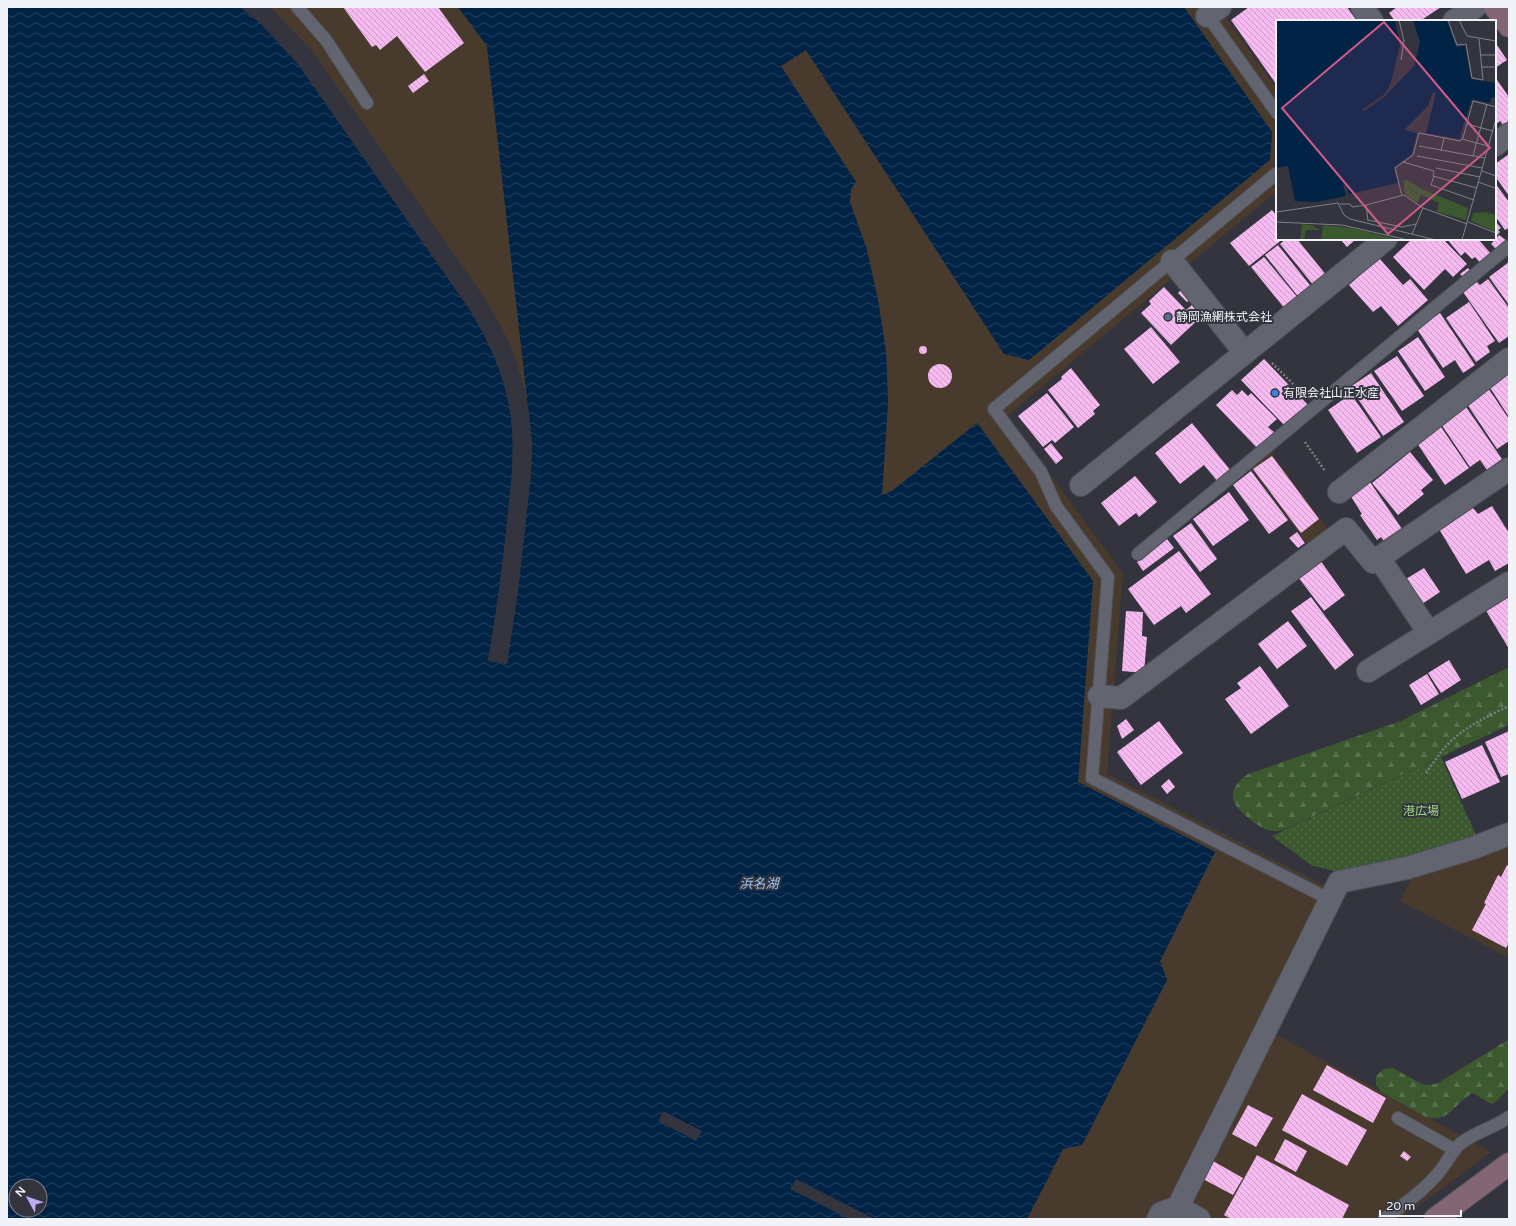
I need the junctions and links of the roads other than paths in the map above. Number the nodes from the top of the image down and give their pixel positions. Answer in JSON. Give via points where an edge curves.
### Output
{"nodes":[{"id":1,"x":297,"y":7,"type":"edge"},
{"id":2,"x":1362,"y":7,"type":"edge"},
{"id":3,"x":1474,"y":7,"type":"edge"},
{"id":4,"x":1495,"y":7,"type":"edge"},
{"id":5,"x":1209,"y":10,"type":"edge"},
{"id":6,"x":1371,"y":20,"type":"edge"},
{"id":7,"x":1455,"y":20,"type":"edge"},
{"id":8,"x":1509,"y":26,"type":"edge"},
{"id":9,"x":367,"y":103,"type":"dead end"},
{"id":10,"x":1276,"y":111,"type":"edge"},
{"id":11,"x":1509,"y":134,"type":"edge"},
{"id":12,"x":1496,"y":144,"type":"edge"},
{"id":13,"x":1276,"y":174,"type":"edge"},
{"id":14,"x":1385,"y":240,"type":"edge"},
{"id":15,"x":1509,"y":246,"type":"edge"},
{"id":16,"x":1172,"y":261,"type":"junction"},
{"id":17,"x":1250,"y":349,"type":"junction"},
{"id":18,"x":1509,"y":358,"type":"edge"},
{"id":19,"x":1509,"y":469,"type":"edge"},
{"id":20,"x":1081,"y":485,"type":"dead end"},
{"id":21,"x":1339,"y":492,"type":"dead end"},
{"id":22,"x":1138,"y":554,"type":"dead end"},
{"id":23,"x":1379,"y":558,"type":"junction"},
{"id":24,"x":1509,"y":584,"type":"edge"},
{"id":25,"x":1429,"y":633,"type":"junction"},
{"id":26,"x":1368,"y":671,"type":"dead end"},
{"id":27,"x":1099,"y":696,"type":"junction"},
{"id":28,"x":1509,"y":834,"type":"edge"},
{"id":29,"x":1331,"y":900,"type":"junction"},
{"id":30,"x":1509,"y":1117,"type":"edge"},
{"id":31,"x":1398,"y":1118,"type":"dead end"},
{"id":32,"x":1455,"y":1150,"type":"junction"},
{"id":33,"x":1509,"y":1164,"type":"edge"},
{"id":34,"x":1178,"y":1208,"type":"junction"},
{"id":35,"x":1158,"y":1219,"type":"edge"},
{"id":36,"x":1199,"y":1219,"type":"edge"},
{"id":37,"x":1384,"y":1219,"type":"edge"},
{"id":38,"x":1435,"y":1219,"type":"edge"}],
"edges":[{"from":1,"to":9,"type":"lane","via":[[326,40]]},
{"from":2,"to":6,"type":"street"},
{"from":3,"to":7,"type":"street"},
{"from":4,"to":8,"type":"street"},
{"from":5,"to":10,"type":"lane"},
{"from":11,"to":12,"type":"street"},
{"from":13,"to":16,"type":"lane"},
{"from":14,"to":17,"type":"street"},
{"from":15,"to":22,"type":"lane"},
{"from":16,"to":17,"type":"street"},
{"from":16,"to":27,"type":"lane","via":[[994,408],[1041,472],[1056,506],[1108,577]]},
{"from":17,"to":20,"type":"street"},
{"from":18,"to":21,"type":"street"},
{"from":19,"to":23,"type":"street"},
{"from":23,"to":25,"type":"street"},
{"from":23,"to":27,"type":"street","via":[[1373,562],[1346,529],[1120,698]]},
{"from":24,"to":25,"type":"street"},
{"from":25,"to":26,"type":"street"},
{"from":27,"to":29,"type":"lane","via":[[1092,778]]},
{"from":28,"to":29,"type":"street","via":[[1407,868],[1339,882]]},
{"from":29,"to":34,"type":"street"},
{"from":30,"to":32,"type":"lane","via":[[1500,1124],[1472,1136]]},
{"from":31,"to":32,"type":"lane"},
{"from":32,"to":37,"type":"lane","via":[[1426,1185]]},
{"from":33,"to":38,"type":"street"},
{"from":34,"to":35,"type":"street","via":[[1161,1213]]},
{"from":34,"to":36,"type":"street"}]}
